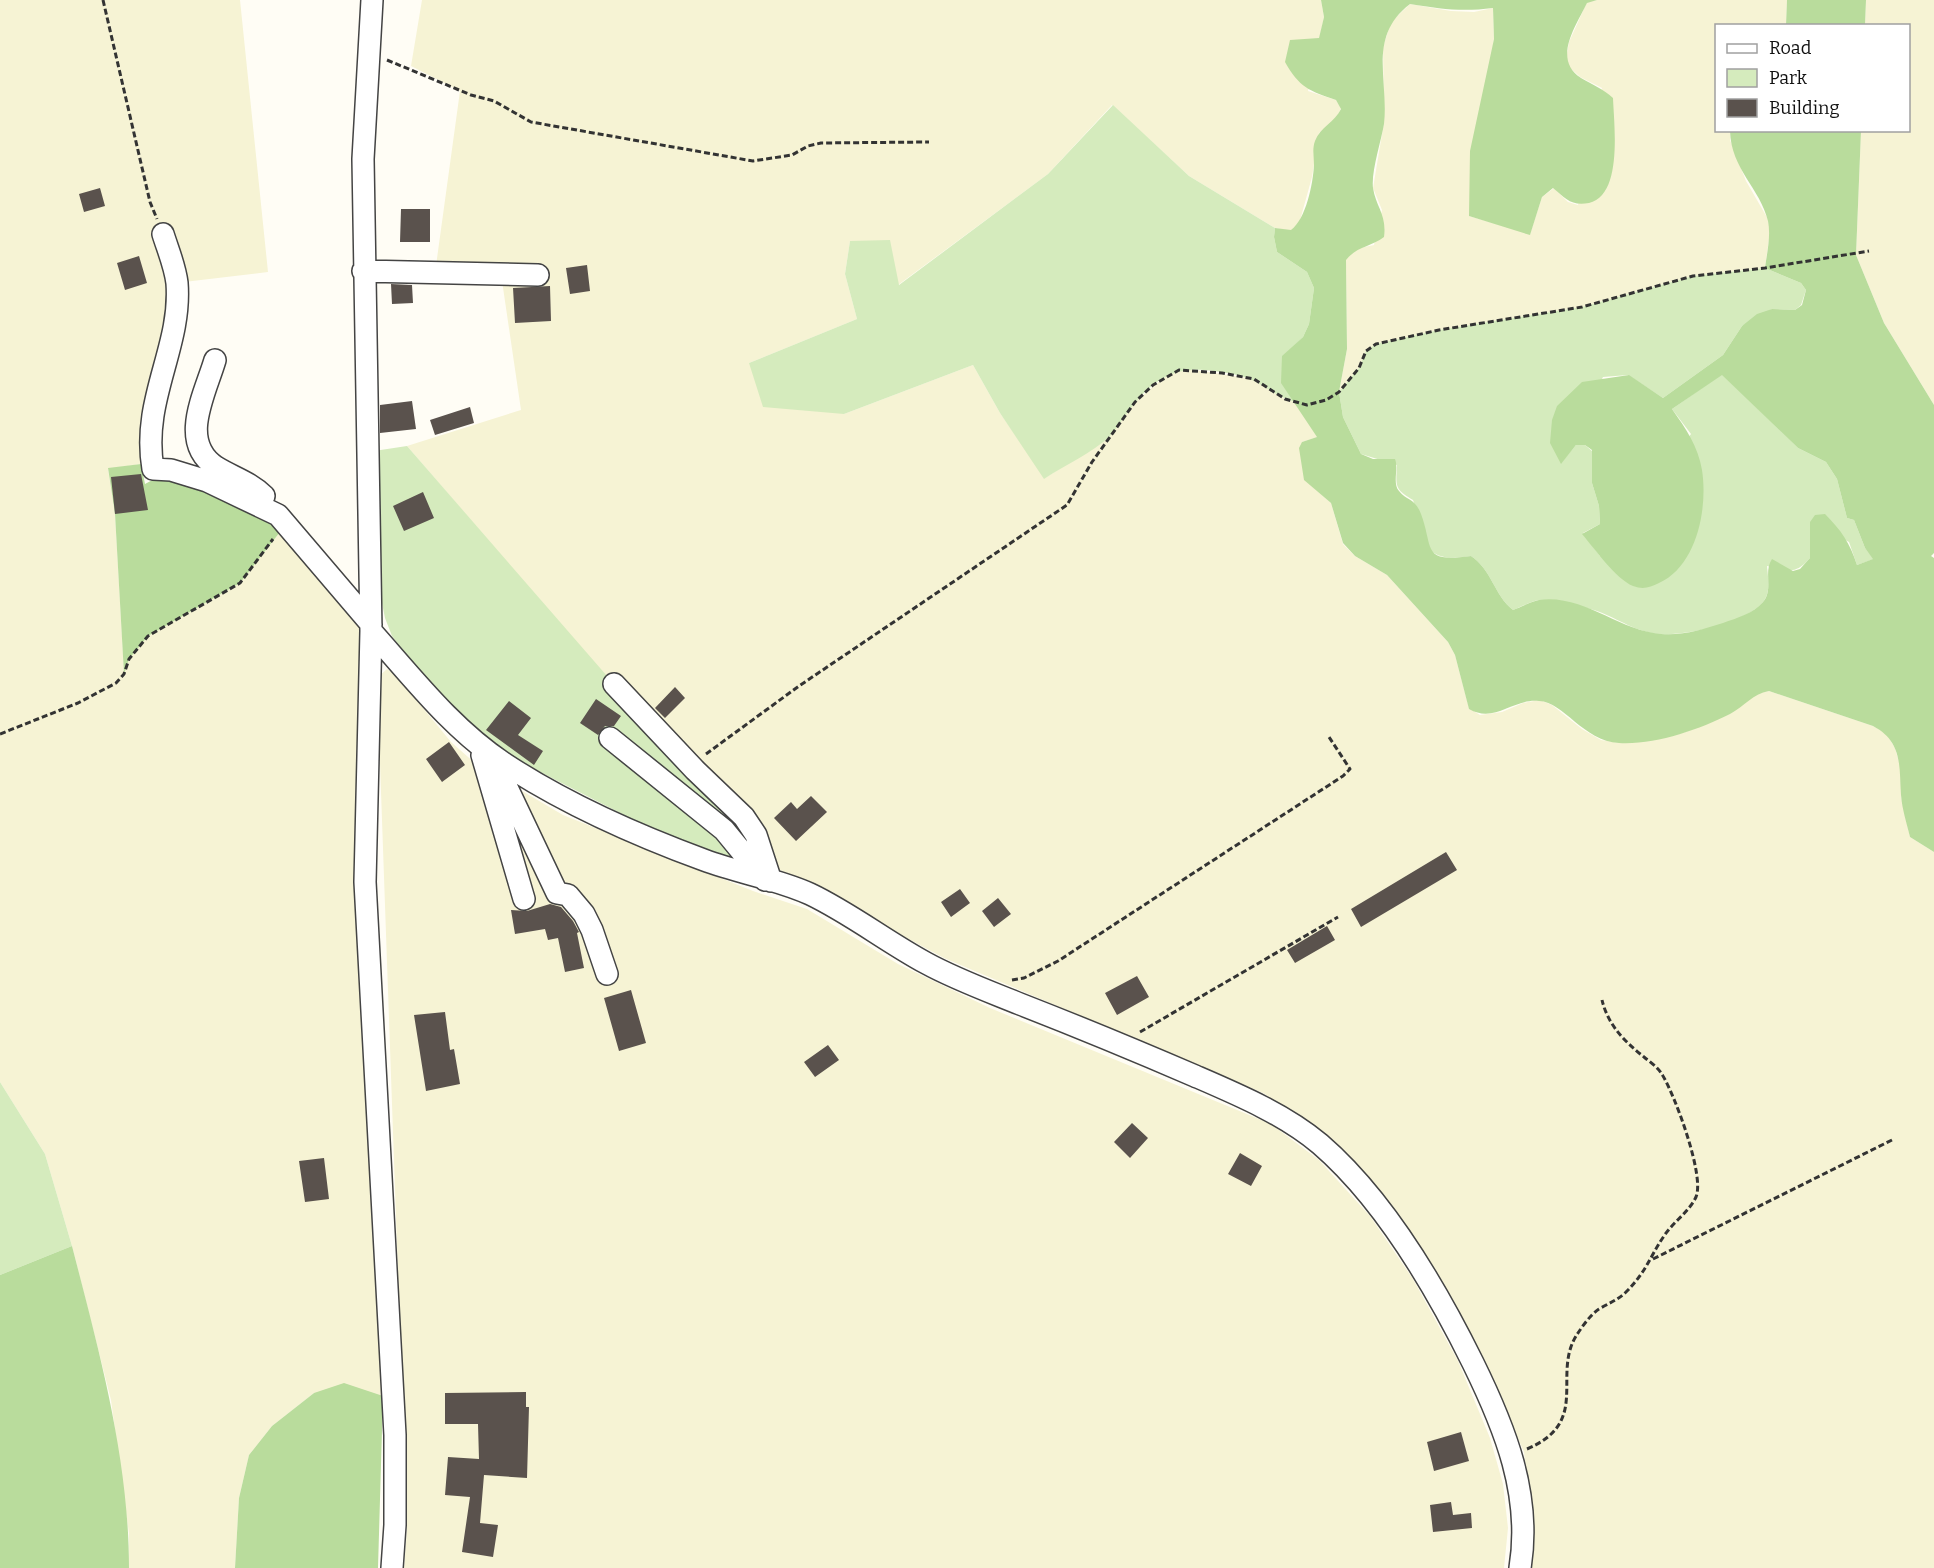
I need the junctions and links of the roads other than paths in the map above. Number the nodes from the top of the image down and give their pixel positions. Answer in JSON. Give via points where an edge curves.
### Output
{"nodes":[{"id":1,"x":372,"y":0,"type":"edge"},
{"id":2,"x":163,"y":234,"type":"road end"},
{"id":3,"x":363,"y":271,"type":"junction"},
{"id":4,"x":538,"y":275,"type":"dead end"},
{"id":5,"x":215,"y":360,"type":"dead end"},
{"id":6,"x":287,"y":523,"type":"junction"},
{"id":7,"x":371,"y":627,"type":"junction"},
{"id":8,"x":614,"y":684,"type":"dead end"},
{"id":9,"x":610,"y":738,"type":"dead end"},
{"id":10,"x":486,"y":751,"type":"junction"},
{"id":11,"x":768,"y":880,"type":"junction"},
{"id":12,"x":524,"y":899,"type":"dead end"},
{"id":13,"x":606,"y":974,"type":"dead end"},
{"id":14,"x":392,"y":1568,"type":"edge"},
{"id":15,"x":1520,"y":1568,"type":"edge"}],
"edges":[{"from":1,"to":3,"type":"street","via":[[363,159]]},
{"from":2,"to":6,"type":"street","via":[[175,273],[176,302],[150,424],[153,469],[207,481],[270,510]]},
{"from":3,"to":4,"type":"street"},
{"from":3,"to":7,"type":"street"},
{"from":5,"to":6,"type":"street","via":[[195,427],[199,447],[215,466],[260,492]]},
{"from":6,"to":7,"type":"street"},
{"from":7,"to":10,"type":"street","via":[[451,721]]},
{"from":7,"to":14,"type":"street","via":[[365,882],[395,1435]]},
{"from":8,"to":11,"type":"street","via":[[744,817],[756,835]]},
{"from":9,"to":11,"type":"street","via":[[724,831]]},
{"from":10,"to":11,"type":"street","via":[[615,823],[707,861]]},
{"from":10,"to":12,"type":"street"},
{"from":10,"to":13,"type":"street","via":[[557,893],[568,895],[584,914]]},
{"from":11,"to":15,"type":"street","via":[[818,898],[933,966],[1258,1105],[1307,1134],[1334,1157],[1378,1209],[1435,1289],[1479,1375],[1519,1479],[1523,1510]]}]}
